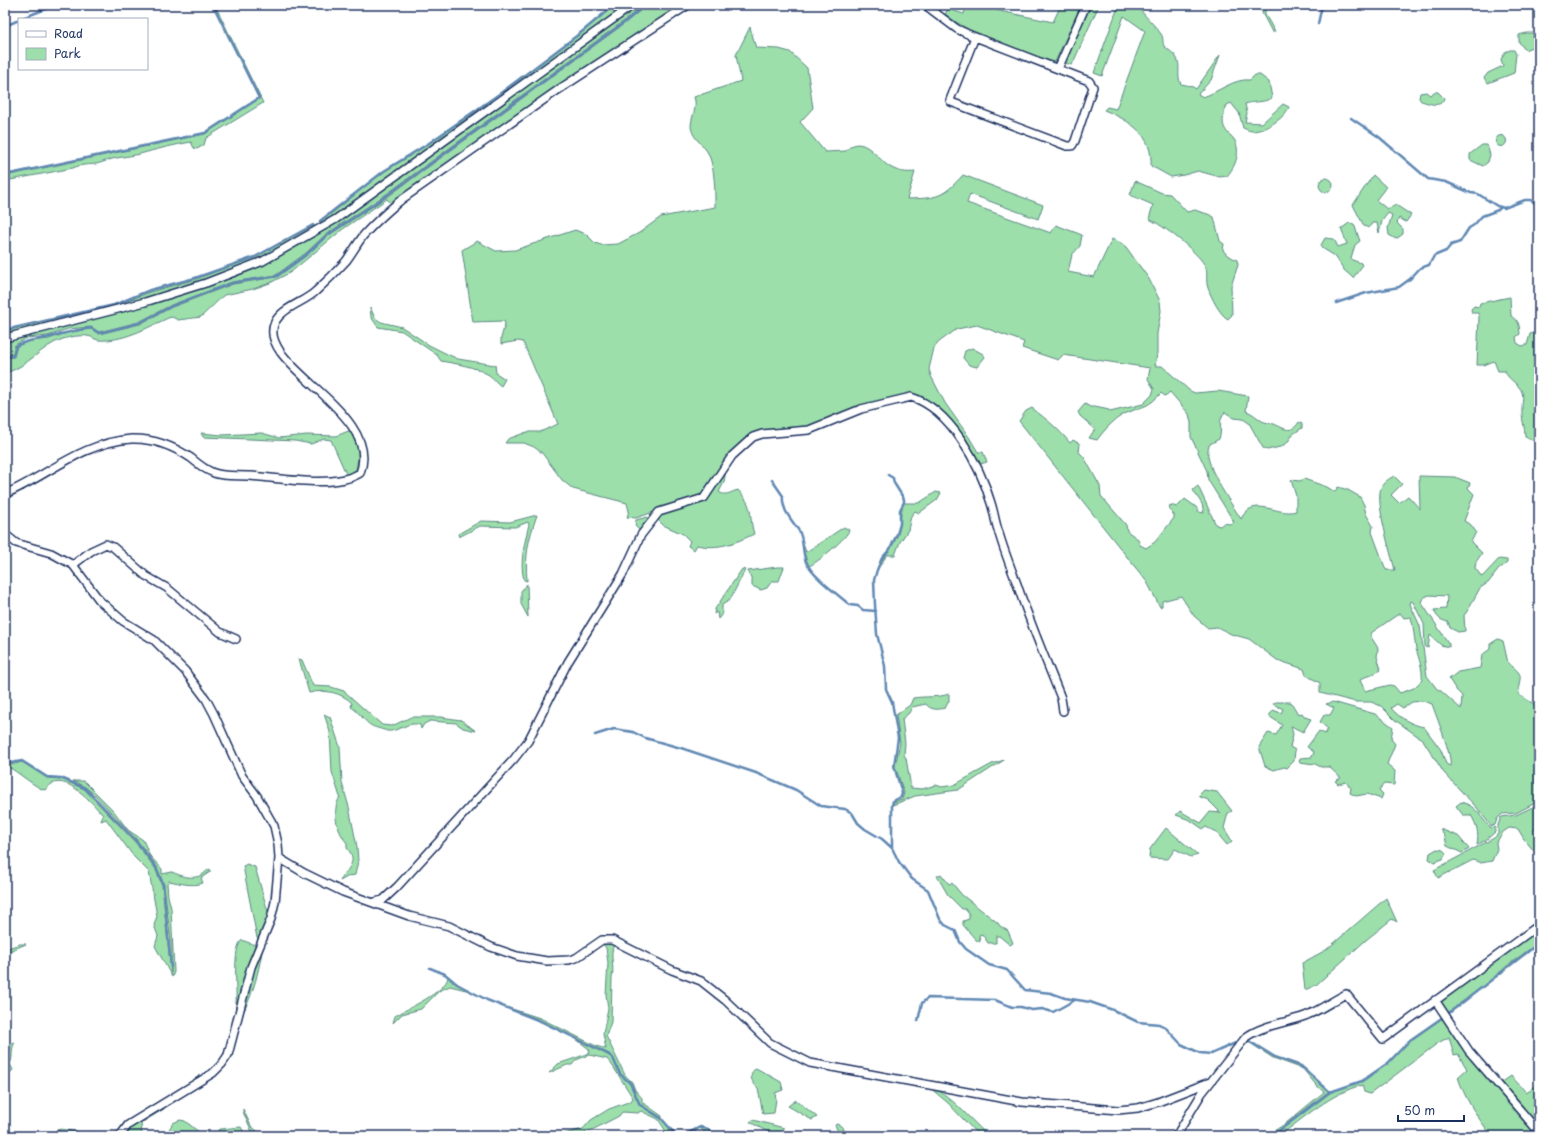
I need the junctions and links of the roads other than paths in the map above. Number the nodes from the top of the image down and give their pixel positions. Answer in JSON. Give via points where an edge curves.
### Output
{"nodes":[{"id":1,"x":634,"y":5,"type":"edge"},
{"id":2,"x":688,"y":5,"type":"edge"},
{"id":3,"x":925,"y":5,"type":"edge"},
{"id":4,"x":1086,"y":5,"type":"edge"},
{"id":5,"x":975,"y":37,"type":"junction"},
{"id":6,"x":1058,"y":70,"type":"junction"},
{"id":7,"x":5,"y":338,"type":"edge"},
{"id":8,"x":5,"y":494,"type":"edge"},
{"id":9,"x":5,"y":534,"type":"edge"},
{"id":10,"x":73,"y":565,"type":"junction"},
{"id":11,"x":236,"y":639,"type":"dead end"},
{"id":12,"x":1063,"y":711,"type":"dead end"},
{"id":13,"x":279,"y":858,"type":"junction"},
{"id":14,"x":375,"y":902,"type":"junction"},
{"id":15,"x":1539,"y":925,"type":"edge"},
{"id":16,"x":1435,"y":1000,"type":"junction"},
{"id":17,"x":1210,"y":1082,"type":"junction"},
{"id":18,"x":1539,"y":1132,"type":"edge"},
{"id":19,"x":120,"y":1136,"type":"edge"},
{"id":20,"x":1176,"y":1136,"type":"edge"}],
"edges":[{"from":1,"to":7,"type":"street","via":[[336,219],[263,261],[206,283],[145,302]]},
{"from":2,"to":8,"type":"street","via":[[558,90],[401,200],[381,217],[315,293],[275,322],[275,345],[282,355],[334,403],[358,435],[363,458],[360,473],[338,480],[307,481],[215,474],[162,443],[132,439],[86,449],[25,486]]},
{"from":3,"to":5,"type":"street","via":[[957,29]]},
{"from":4,"to":6,"type":"street"},
{"from":5,"to":6,"type":"street"},
{"from":5,"to":6,"type":"street","via":[[951,102],[1072,146],[1093,87],[1089,81]]},
{"from":9,"to":10,"type":"street","via":[[16,543],[51,553]]},
{"from":10,"to":11,"type":"street","via":[[91,551],[106,544],[113,547],[146,576],[167,588],[220,632]]},
{"from":10,"to":13,"type":"street","via":[[100,601],[123,621],[154,640],[198,688],[214,714],[242,776],[274,826]]},
{"from":12,"to":14,"type":"street","via":[[1061,698],[1017,586],[979,472],[962,442],[943,418],[911,397],[862,409],[809,430],[762,434],[753,437],[732,456],[704,498],[658,512],[654,516],[641,536],[623,574],[568,662],[528,741],[445,837],[383,900]]},
{"from":13,"to":14,"type":"street","via":[[327,885]]},
{"from":13,"to":19,"type":"street","via":[[271,919],[256,953],[228,1055],[213,1073],[128,1125]]},
{"from":14,"to":17,"type":"street","via":[[409,916],[449,926],[502,951],[532,960],[569,960],[602,940],[612,940],[672,970],[701,981],[770,1043],[810,1062],[1022,1102],[1118,1110],[1158,1102]]},
{"from":15,"to":16,"type":"street"},
{"from":16,"to":17,"type":"street","via":[[1383,1039],[1346,994],[1306,1016],[1251,1033]]},
{"from":16,"to":18,"type":"street","via":[[1470,1051]]},
{"from":17,"to":20,"type":"street"}]}
